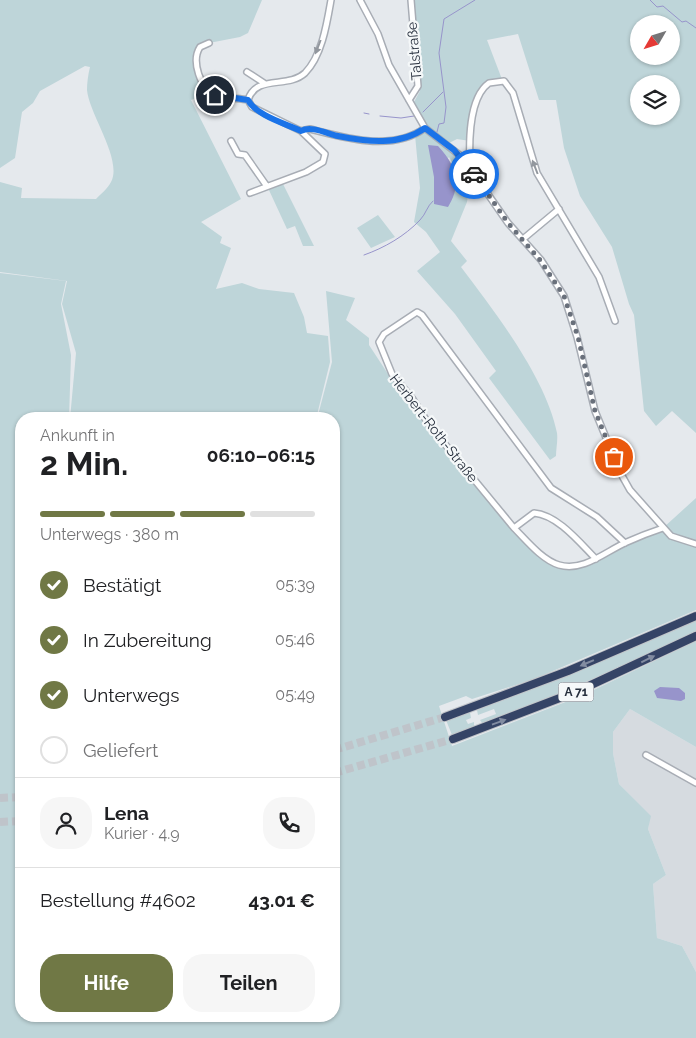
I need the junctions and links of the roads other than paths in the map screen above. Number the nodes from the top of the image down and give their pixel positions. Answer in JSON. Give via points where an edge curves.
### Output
{"nodes":[{"id":1,"x":331,"y":0,"type":"edge"},
{"id":2,"x":360,"y":0,"type":"edge"},
{"id":3,"x":411,"y":0,"type":"edge"},
{"id":4,"x":209,"y":43,"type":"dead end"},
{"id":5,"x":247,"y":72,"type":"dead end"},
{"id":6,"x":264,"y":84,"type":"junction"},
{"id":7,"x":248,"y":100,"type":"junction"},
{"id":8,"x":409,"y":100,"type":"junction"},
{"id":9,"x":425,"y":128,"type":"junction"},
{"id":10,"x":301,"y":131,"type":"junction"},
{"id":11,"x":231,"y":141,"type":"dead end"},
{"id":12,"x":470,"y":168,"type":"junction"},
{"id":13,"x":266,"y":185,"type":"junction"},
{"id":14,"x":250,"y":193,"type":"dead end"},
{"id":15,"x":559,"y":209,"type":"junction"},
{"id":16,"x":523,"y":238,"type":"junction"},
{"id":17,"x":615,"y":321,"type":"dead end"},
{"id":18,"x":514,"y":528,"type":"junction"},
{"id":19,"x":663,"y":528,"type":"junction"},
{"id":20,"x":625,"y":543,"type":"junction"},
{"id":21,"x":696,"y":544,"type":"edge"},
{"id":22,"x":596,"y":559,"type":"junction"},
{"id":23,"x":696,"y":616,"type":"edge"},
{"id":24,"x":696,"y":636,"type":"edge"},
{"id":25,"x":445,"y":717,"type":"tunnel mouth"},
{"id":26,"x":453,"y":739,"type":"tunnel mouth"},
{"id":27,"x":646,"y":756,"type":"dead end"},
{"id":28,"x":696,"y":783,"type":"edge"}],
"edges":[{"from":1,"to":6,"type":"street","one_way":true,"via":[[320,43],[305,72],[287,81]]},
{"from":2,"to":8,"type":"street","via":[[378,34],[389,65]]},
{"from":3,"to":8,"type":"street","name":"Talstraße","via":[[418,86]]},
{"from":4,"to":7,"type":"street","via":[[196,52],[203,82],[215,95]]},
{"from":5,"to":6,"type":"street"},
{"from":6,"to":7,"type":"street","via":[[256,88]]},
{"from":7,"to":10,"type":"street","via":[[261,113]]},
{"from":8,"to":9,"type":"street"},
{"from":9,"to":10,"type":"street","via":[[407,138],[384,142],[310,129]]},
{"from":9,"to":12,"type":"street","via":[[454,150]]},
{"from":10,"to":13,"type":"street","via":[[322,151],[323,162],[306,172]]},
{"from":11,"to":13,"type":"street","via":[[238,154],[245,155]]},
{"from":15,"to":12,"type":"street","one_way":true,"via":[[534,167],[513,93],[508,84],[500,80],[485,85],[481,90],[469,135]]},
{"from":12,"to":16,"type":"street","via":[[508,223]]},
{"from":13,"to":14,"type":"street"},
{"from":15,"to":16,"type":"street"},
{"from":15,"to":17,"type":"street","via":[[599,277]]},
{"from":16,"to":19,"type":"street","via":[[556,282],[570,309],[595,411],[621,474],[630,490]]},
{"from":18,"to":20,"type":"street","name":"Herbert-Roth-Straße","via":[[387,368],[379,342],[381,338],[417,312],[552,488],[597,517]]},
{"from":18,"to":22,"type":"street","name":"Herbert-Roth-Straße","via":[[557,564]]},
{"from":18,"to":22,"type":"street","via":[[534,513],[540,513],[571,534]]},
{"from":19,"to":20,"type":"street","name":"Herbert-Roth-Straße"},
{"from":19,"to":21,"type":"street","via":[[671,536]]},
{"from":20,"to":22,"type":"street","name":"Herbert-Roth-Straße"},
{"from":23,"to":25,"type":"highway","number":"A 71","one_way":true,"via":[[560,674]]},
{"from":26,"to":24,"type":"highway","number":"A 71","one_way":true,"via":[[578,691]]},
{"from":27,"to":28,"type":"street"}]}
